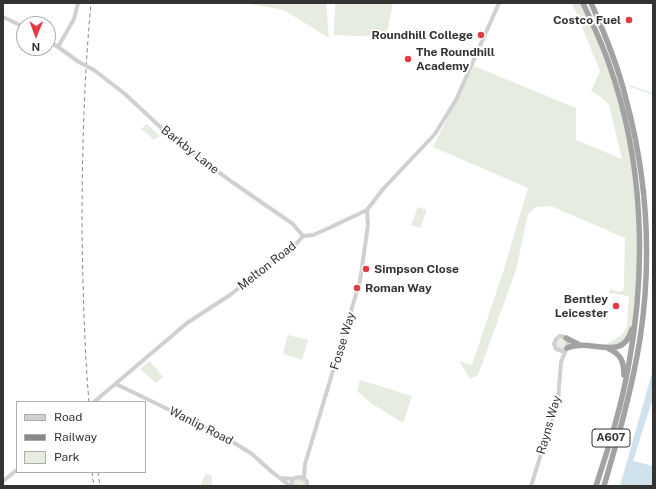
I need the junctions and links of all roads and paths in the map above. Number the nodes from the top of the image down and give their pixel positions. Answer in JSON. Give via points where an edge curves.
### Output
{"nodes":[{"id":1,"x":78,"y":3,"type":"edge"},
{"id":2,"x":499,"y":3,"type":"edge"},
{"id":3,"x":583,"y":3,"type":"edge"},
{"id":4,"x":591,"y":3,"type":"edge"},
{"id":5,"x":3,"y":17,"type":"edge"},
{"id":6,"x":16,"y":23,"type":"edge"},
{"id":7,"x":58,"y":47,"type":"joint"},
{"id":8,"x":366,"y":210,"type":"junction"},
{"id":9,"x":303,"y":236,"type":"junction"},
{"id":10,"x":636,"y":311,"type":"junction"},
{"id":11,"x":566,"y":338,"type":"junction"},
{"id":12,"x":580,"y":344,"type":"junction"},
{"id":13,"x":567,"y":348,"type":"junction"},
{"id":14,"x":607,"y":348,"type":"junction"},
{"id":15,"x":556,"y":349,"type":"junction"},
{"id":16,"x":561,"y":362,"type":"junction"},
{"id":17,"x":116,"y":384,"type":"junction"},
{"id":18,"x":623,"y":390,"type":"junction"},
{"id":19,"x":96,"y":401,"type":"edge"},
{"id":20,"x":304,"y":469,"type":"junction"},
{"id":21,"x":16,"y":471,"type":"edge"},
{"id":22,"x":280,"y":478,"type":"junction"},
{"id":23,"x":296,"y":478,"type":"junction"},
{"id":24,"x":304,"y":478,"type":"junction"},
{"id":25,"x":3,"y":481,"type":"edge"},
{"id":26,"x":308,"y":485,"type":"edge"},
{"id":27,"x":290,"y":486,"type":"edge"},
{"id":28,"x":531,"y":486,"type":"edge"},
{"id":29,"x":596,"y":486,"type":"edge"},
{"id":30,"x":605,"y":486,"type":"edge"}],
"edges":[{"from":1,"to":7,"type":"street","via":[[74,19]]},
{"from":2,"to":8,"type":"street","name":"Melton Road","via":[[443,124]]},
{"from":3,"to":10,"type":"highway","number":"A607","via":[[609,64],[628,136],[639,224],[639,287]]},
{"from":4,"to":30,"type":"highway","number":"A607","via":[[615,62],[626,99],[641,173],[646,243],[646,275],[638,353]]},
{"from":5,"to":6,"type":"street"},
{"from":7,"to":9,"type":"street","name":"Barkby Lane","bridge":true,"via":[[94,70],[172,137],[293,224]]},
{"from":8,"to":9,"type":"street","name":"Melton Road","via":[[313,235]]},
{"from":8,"to":20,"type":"street","name":"Fosse Way","via":[[368,225],[360,281]]},
{"from":9,"to":17,"type":"street","name":"Melton Road","via":[[297,244],[187,323]]},
{"from":10,"to":14,"type":"highway","via":[[628,340],[621,346]]},
{"from":10,"to":18,"type":"highway","number":"A607"},
{"from":11,"to":12,"type":"highway"},
{"from":11,"to":13,"type":"street","via":[[569,343]]},
{"from":11,"to":15,"type":"street","via":[[560,336],[556,339]]},
{"from":12,"to":13,"type":"highway"},
{"from":12,"to":14,"type":"highway"},
{"from":13,"to":15,"type":"street","via":[[560,351]]},
{"from":13,"to":16,"type":"street","name":"Rayns Way"},
{"from":14,"to":18,"type":"highway","via":[[615,351],[622,360]]},
{"from":15,"to":16,"type":"street","name":"Rayns Way"},
{"from":16,"to":28,"type":"street","name":"Rayns Way","via":[[558,400]]},
{"from":17,"to":19,"type":"street","name":"Melton Road"},
{"from":17,"to":22,"type":"street","name":"Wanlip Road","via":[[225,437],[252,454]]},
{"from":18,"to":29,"type":"highway","number":"A607"},
{"from":20,"to":23,"type":"street","name":"Fosse Way"},
{"from":20,"to":24,"type":"street","name":"Fosse Way"},
{"from":21,"to":25,"type":"street"},
{"from":22,"to":23,"type":"street"},
{"from":22,"to":27,"type":"street","name":"Wanlip Road"},
{"from":23,"to":24,"type":"street"},
{"from":23,"to":27,"type":"street","name":"Fosse Way"},
{"from":24,"to":26,"type":"street"}]}
